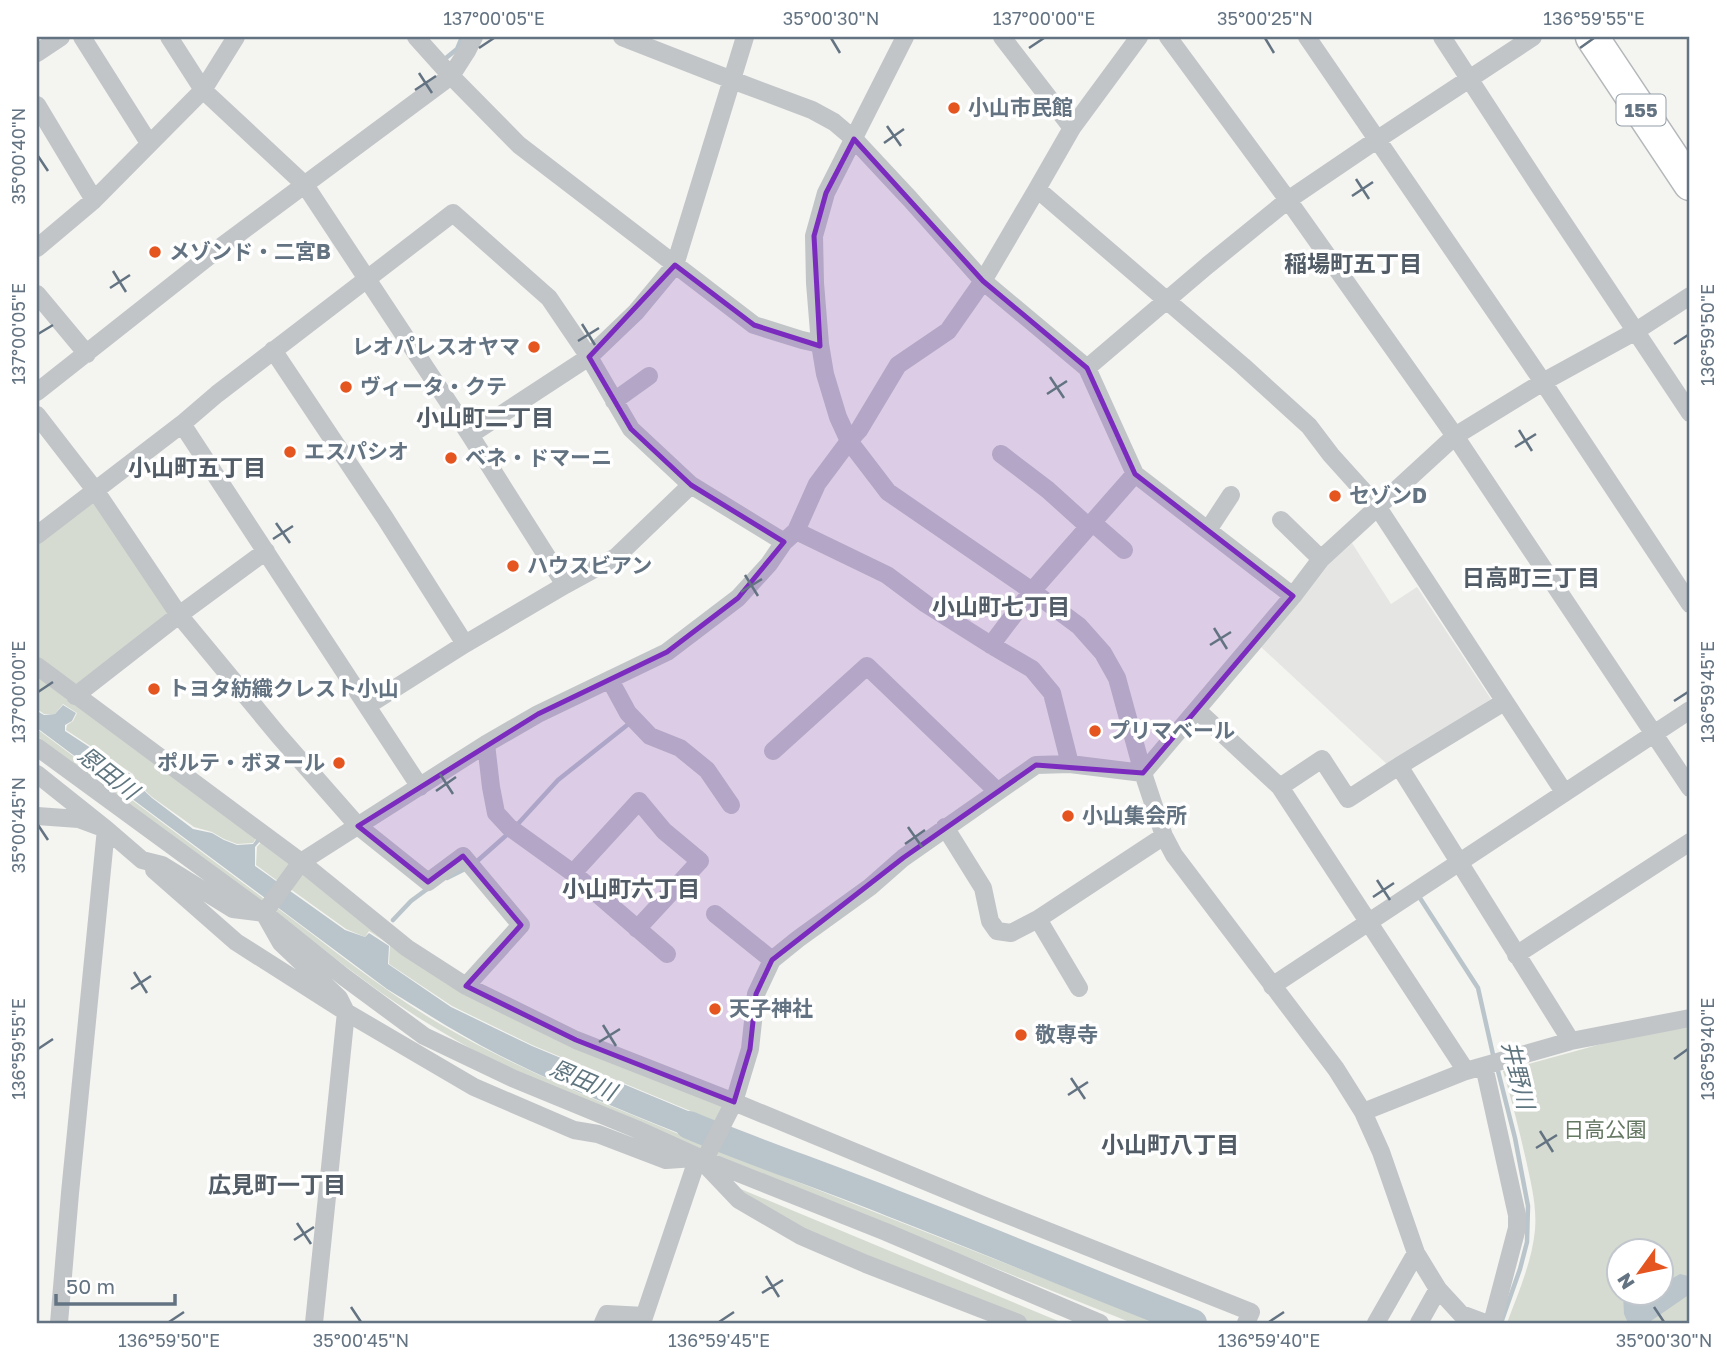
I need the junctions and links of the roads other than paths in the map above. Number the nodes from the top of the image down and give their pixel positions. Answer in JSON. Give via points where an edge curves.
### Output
{"nodes":[{"id":1,"x":61,"y":37,"type":"edge"},
{"id":2,"x":82,"y":37,"type":"edge"},
{"id":3,"x":169,"y":37,"type":"edge"},
{"id":4,"x":236,"y":37,"type":"edge"},
{"id":5,"x":416,"y":37,"type":"edge"},
{"id":6,"x":474,"y":37,"type":"edge"},
{"id":7,"x":622,"y":37,"type":"edge"},
{"id":8,"x":745,"y":37,"type":"edge"},
{"id":9,"x":905,"y":37,"type":"edge"},
{"id":10,"x":1002,"y":37,"type":"edge"},
{"id":11,"x":1139,"y":37,"type":"edge"},
{"id":12,"x":1168,"y":37,"type":"edge"},
{"id":13,"x":1307,"y":37,"type":"edge"},
{"id":14,"x":1442,"y":37,"type":"edge"},
{"id":15,"x":1533,"y":37,"type":"edge"},
{"id":16,"x":1592,"y":37,"type":"edge"},
{"id":17,"x":1615,"y":37,"type":"edge"},
{"id":18,"x":37,"y":53,"type":"edge"},
{"id":19,"x":451,"y":76,"type":"junction"},
{"id":20,"x":1469,"y":79,"type":"junction"},
{"id":21,"x":732,"y":80,"type":"junction"},
{"id":22,"x":203,"y":90,"type":"junction"},
{"id":23,"x":37,"y":104,"type":"edge"},
{"id":24,"x":1072,"y":128,"type":"junction"},
{"id":25,"x":854,"y":139,"type":"junction"},
{"id":26,"x":1378,"y":139,"type":"junction"},
{"id":27,"x":149,"y":144,"type":"junction"},
{"id":28,"x":1690,"y":153,"type":"edge"},
{"id":29,"x":1690,"y":184,"type":"edge"},
{"id":30,"x":305,"y":186,"type":"junction"},
{"id":31,"x":1037,"y":189,"type":"junction"},
{"id":32,"x":94,"y":200,"type":"junction"},
{"id":33,"x":1287,"y":200,"type":"junction"},
{"id":34,"x":37,"y":248,"type":"edge"},
{"id":35,"x":675,"y":265,"type":"junction"},
{"id":36,"x":367,"y":279,"type":"junction"},
{"id":37,"x":983,"y":281,"type":"junction"},
{"id":38,"x":37,"y":294,"type":"edge"},
{"id":39,"x":1690,"y":296,"type":"edge"},
{"id":40,"x":1166,"y":300,"type":"junction"},
{"id":41,"x":1636,"y":331,"type":"junction"},
{"id":42,"x":820,"y":344,"type":"junction"},
{"id":43,"x":273,"y":350,"type":"junction"},
{"id":44,"x":87,"y":354,"type":"junction"},
{"id":45,"x":589,"y":357,"type":"junction"},
{"id":46,"x":1087,"y":368,"type":"junction"},
{"id":47,"x":649,"y":376,"type":"dead end"},
{"id":48,"x":1543,"y":382,"type":"junction"},
{"id":49,"x":37,"y":392,"type":"edge"},
{"id":50,"x":614,"y":401,"type":"junction"},
{"id":51,"x":1690,"y":413,"type":"edge"},
{"id":52,"x":37,"y":415,"type":"edge"},
{"id":53,"x":182,"y":424,"type":"junction"},
{"id":54,"x":470,"y":435,"type":"junction"},
{"id":55,"x":1455,"y":436,"type":"junction"},
{"id":56,"x":849,"y":441,"type":"junction"},
{"id":57,"x":1001,"y":454,"type":"dead end"},
{"id":58,"x":1135,"y":474,"type":"junction"},
{"id":59,"x":691,"y":485,"type":"junction"},
{"id":60,"x":95,"y":490,"type":"junction"},
{"id":61,"x":1231,"y":495,"type":"dead end"},
{"id":62,"x":1377,"y":506,"type":"junction"},
{"id":63,"x":1281,"y":520,"type":"dead end"},
{"id":64,"x":1091,"y":525,"type":"junction"},
{"id":65,"x":1208,"y":530,"type":"junction"},
{"id":66,"x":37,"y":535,"type":"edge"},
{"id":67,"x":790,"y":536,"type":"junction"},
{"id":68,"x":1124,"y":550,"type":"dead end"},
{"id":69,"x":266,"y":551,"type":"junction"},
{"id":70,"x":1321,"y":559,"type":"junction"},
{"id":71,"x":565,"y":585,"type":"junction"},
{"id":72,"x":1032,"y":591,"type":"junction"},
{"id":73,"x":1293,"y":596,"type":"junction"},
{"id":74,"x":1690,"y":604,"type":"edge"},
{"id":75,"x":179,"y":615,"type":"junction"},
{"id":76,"x":466,"y":644,"type":"junction"},
{"id":77,"x":991,"y":645,"type":"junction"},
{"id":78,"x":37,"y":666,"type":"edge"},
{"id":79,"x":610,"y":680,"type":"junction"},
{"id":80,"x":75,"y":696,"type":"junction"},
{"id":81,"x":1504,"y":702,"type":"junction"},
{"id":82,"x":367,"y":706,"type":"junction"},
{"id":83,"x":1197,"y":710,"type":"junction"},
{"id":84,"x":1690,"y":710,"type":"edge"},
{"id":85,"x":1654,"y":734,"type":"junction"},
{"id":86,"x":486,"y":744,"type":"junction"},
{"id":87,"x":37,"y":747,"type":"edge"},
{"id":88,"x":773,"y":751,"type":"dead end"},
{"id":89,"x":1070,"y":764,"type":"junction"},
{"id":90,"x":1399,"y":766,"type":"junction"},
{"id":91,"x":37,"y":774,"type":"edge"},
{"id":92,"x":1143,"y":774,"type":"junction"},
{"id":93,"x":1280,"y":786,"type":"junction"},
{"id":94,"x":419,"y":787,"type":"junction"},
{"id":95,"x":1690,"y":788,"type":"edge"},
{"id":96,"x":997,"y":791,"type":"junction"},
{"id":97,"x":1564,"y":792,"type":"junction"},
{"id":98,"x":731,"y":805,"type":"dead end"},
{"id":99,"x":37,"y":816,"type":"edge"},
{"id":100,"x":358,"y":826,"type":"junction"},
{"id":101,"x":945,"y":827,"type":"junction"},
{"id":102,"x":106,"y":829,"type":"junction"},
{"id":103,"x":1164,"y":836,"type":"junction"},
{"id":104,"x":1690,"y":842,"type":"edge"},
{"id":105,"x":142,"y":860,"type":"junction"},
{"id":106,"x":1459,"y":861,"type":"junction"},
{"id":107,"x":301,"y":862,"type":"junction"},
{"id":108,"x":573,"y":873,"type":"junction"},
{"id":109,"x":264,"y":914,"type":"junction"},
{"id":110,"x":715,"y":914,"type":"dead end"},
{"id":111,"x":1038,"y":919,"type":"junction"},
{"id":112,"x":1369,"y":922,"type":"junction"},
{"id":113,"x":637,"y":929,"type":"junction"},
{"id":114,"x":667,"y":954,"type":"dead end"},
{"id":115,"x":1516,"y":955,"type":"junction"},
{"id":116,"x":772,"y":960,"type":"junction"},
{"id":117,"x":466,"y":986,"type":"junction"},
{"id":118,"x":1272,"y":986,"type":"junction"},
{"id":119,"x":1079,"y":988,"type":"dead end"},
{"id":120,"x":346,"y":1012,"type":"junction"},
{"id":121,"x":1690,"y":1018,"type":"edge"},
{"id":122,"x":1571,"y":1041,"type":"junction"},
{"id":123,"x":1491,"y":1063,"type":"junction"},
{"id":124,"x":1466,"y":1071,"type":"junction"},
{"id":125,"x":734,"y":1102,"type":"junction"},
{"id":126,"x":1363,"y":1112,"type":"junction"},
{"id":127,"x":702,"y":1158,"type":"junction"},
{"id":128,"x":1416,"y":1253,"type":"junction"},
{"id":129,"x":1438,"y":1289,"type":"junction"},
{"id":130,"x":1249,"y":1318,"type":"edge"},
{"id":131,"x":643,"y":1320,"type":"edge"},
{"id":132,"x":59,"y":1323,"type":"edge"},
{"id":133,"x":314,"y":1323,"type":"edge"},
{"id":134,"x":603,"y":1323,"type":"edge"},
{"id":135,"x":1018,"y":1323,"type":"edge"},
{"id":136,"x":1100,"y":1323,"type":"edge"},
{"id":137,"x":1376,"y":1323,"type":"edge"},
{"id":138,"x":1419,"y":1323,"type":"edge"},
{"id":139,"x":1485,"y":1323,"type":"edge"},
{"id":140,"x":1492,"y":1323,"type":"edge"}],
"edges":[{"from":1,"to":18,"type":"street"},
{"from":2,"to":27,"type":"street"},
{"from":3,"to":22,"type":"street"},
{"from":4,"to":22,"type":"street"},
{"from":5,"to":19,"type":"street"},
{"from":6,"to":19,"type":"street"},
{"from":7,"to":21,"type":"street"},
{"from":8,"to":21,"type":"street"},
{"from":9,"to":25,"type":"street"},
{"from":10,"to":24,"type":"street"},
{"from":11,"to":24,"type":"street"},
{"from":12,"to":33,"type":"street"},
{"from":13,"to":26,"type":"street"},
{"from":14,"to":20,"type":"street"},
{"from":15,"to":20,"type":"street"},
{"from":16,"to":29,"type":"highway","number":"155"},
{"from":17,"to":28,"type":"highway","number":"155"},
{"from":19,"to":30,"type":"street"},
{"from":19,"to":35,"type":"street","via":[[519,145]]},
{"from":20,"to":26,"type":"street"},
{"from":20,"to":41,"type":"street"},
{"from":21,"to":25,"type":"street","via":[[813,110]]},
{"from":21,"to":35,"type":"street"},
{"from":22,"to":27,"type":"street"},
{"from":22,"to":30,"type":"street"},
{"from":23,"to":32,"type":"street"},
{"from":24,"to":31,"type":"street"},
{"from":25,"to":37,"type":"street"},
{"from":25,"to":42,"type":"street","via":[[825,193],[814,236]]},
{"from":26,"to":33,"type":"street"},
{"from":26,"to":48,"type":"street"},
{"from":27,"to":32,"type":"street"},
{"from":30,"to":36,"type":"street"},
{"from":30,"to":44,"type":"street"},
{"from":31,"to":37,"type":"street"},
{"from":31,"to":40,"type":"street"},
{"from":32,"to":34,"type":"street"},
{"from":33,"to":40,"type":"street"},
{"from":33,"to":55,"type":"street"},
{"from":35,"to":42,"type":"street","via":[[754,325]]},
{"from":35,"to":45,"type":"street","via":[[636,312]]},
{"from":36,"to":43,"type":"street"},
{"from":36,"to":45,"type":"street","via":[[453,213],[549,298]]},
{"from":36,"to":54,"type":"street"},
{"from":37,"to":46,"type":"street"},
{"from":37,"to":56,"type":"street","via":[[948,331],[898,365]]},
{"from":38,"to":44,"type":"street"},
{"from":39,"to":41,"type":"street"},
{"from":40,"to":46,"type":"street"},
{"from":40,"to":62,"type":"street","via":[[1309,426]]},
{"from":41,"to":48,"type":"street"},
{"from":41,"to":51,"type":"street"},
{"from":42,"to":56,"type":"street","via":[[825,374]]},
{"from":43,"to":53,"type":"street"},
{"from":43,"to":76,"type":"street"},
{"from":44,"to":49,"type":"street"},
{"from":45,"to":50,"type":"street"},
{"from":45,"to":54,"type":"street"},
{"from":46,"to":58,"type":"street"},
{"from":47,"to":50,"type":"street"},
{"from":48,"to":55,"type":"street"},
{"from":48,"to":74,"type":"street"},
{"from":50,"to":59,"type":"street","via":[[631,429]]},
{"from":52,"to":60,"type":"street"},
{"from":53,"to":60,"type":"street"},
{"from":53,"to":69,"type":"street"},
{"from":54,"to":71,"type":"street"},
{"from":55,"to":62,"type":"street"},
{"from":55,"to":85,"type":"street"},
{"from":56,"to":67,"type":"street","via":[[817,484]]},
{"from":56,"to":72,"type":"street","via":[[888,492]]},
{"from":57,"to":64,"type":"street"},
{"from":58,"to":64,"type":"street"},
{"from":58,"to":65,"type":"street"},
{"from":59,"to":67,"type":"street"},
{"from":59,"to":71,"type":"street","via":[[616,557]]},
{"from":60,"to":66,"type":"street"},
{"from":60,"to":75,"type":"street"},
{"from":61,"to":65,"type":"street"},
{"from":62,"to":70,"type":"street"},
{"from":62,"to":81,"type":"street"},
{"from":63,"to":70,"type":"street"},
{"from":64,"to":68,"type":"street"},
{"from":64,"to":72,"type":"street"},
{"from":65,"to":73,"type":"street"},
{"from":67,"to":77,"type":"street","via":[[887,575]]},
{"from":67,"to":79,"type":"street","via":[[738,598],[667,652]]},
{"from":69,"to":75,"type":"street"},
{"from":69,"to":82,"type":"street"},
{"from":70,"to":73,"type":"street"},
{"from":71,"to":76,"type":"street"},
{"from":72,"to":77,"type":"street"},
{"from":72,"to":92,"type":"street","via":[[1079,626],[1103,653],[1117,678]]},
{"from":73,"to":83,"type":"street"},
{"from":75,"to":80,"type":"street"},
{"from":75,"to":100,"type":"street"},
{"from":76,"to":82,"type":"street"},
{"from":77,"to":89,"type":"street","via":[[1032,669],[1052,693]]},
{"from":78,"to":80,"type":"street"},
{"from":79,"to":86,"type":"street"},
{"from":79,"to":98,"type":"street","via":[[628,713],[650,736],[680,748],[707,770]]},
{"from":80,"to":107,"type":"street"},
{"from":81,"to":90,"type":"street"},
{"from":81,"to":97,"type":"street"},
{"from":82,"to":94,"type":"street"},
{"from":83,"to":92,"type":"street"},
{"from":83,"to":93,"type":"street"},
{"from":84,"to":85,"type":"street"},
{"from":85,"to":95,"type":"street"},
{"from":85,"to":97,"type":"street"},
{"from":86,"to":94,"type":"street"},
{"from":86,"to":108,"type":"street","via":[[496,813],[514,832]]},
{"from":87,"to":109,"type":"street"},
{"from":88,"to":96,"type":"street","via":[[867,666]]},
{"from":89,"to":92,"type":"street"},
{"from":89,"to":96,"type":"street","via":[[1036,765]]},
{"from":90,"to":93,"type":"street","via":[[1348,799],[1322,759]]},
{"from":90,"to":106,"type":"street"},
{"from":91,"to":102,"type":"street"},
{"from":92,"to":103,"type":"street"},
{"from":93,"to":112,"type":"street"},
{"from":94,"to":100,"type":"street"},
{"from":96,"to":101,"type":"street"},
{"from":97,"to":106,"type":"street"},
{"from":99,"to":102,"type":"street","via":[[79,819]]},
{"from":100,"to":107,"type":"street"},
{"from":100,"to":117,"type":"street","via":[[428,883],[463,856],[521,925]]},
{"from":101,"to":111,"type":"street","via":[[983,888],[990,921],[997,931],[1011,933]]},
{"from":101,"to":116,"type":"street"},
{"from":102,"to":105,"type":"street"},
{"from":102,"to":132,"type":"street"},
{"from":103,"to":111,"type":"street"},
{"from":103,"to":118,"type":"street"},
{"from":104,"to":115,"type":"street"},
{"from":105,"to":109,"type":"street","via":[[162,865],[233,909]]},
{"from":105,"to":120,"type":"street","via":[[236,942]]},
{"from":106,"to":112,"type":"street"},
{"from":106,"to":115,"type":"street"},
{"from":107,"to":109,"type":"street"},
{"from":107,"to":117,"type":"street","via":[[407,948]]},
{"from":108,"to":113,"type":"street"},
{"from":108,"to":113,"type":"street","via":[[639,801],[664,831],[700,861]]},
{"from":109,"to":120,"type":"street","via":[[281,943],[339,998]]},
{"from":109,"to":127,"type":"street","via":[[424,1036]]},
{"from":110,"to":116,"type":"street"},
{"from":111,"to":119,"type":"street"},
{"from":112,"to":118,"type":"street"},
{"from":112,"to":124,"type":"street"},
{"from":113,"to":114,"type":"street"},
{"from":115,"to":122,"type":"street"},
{"from":116,"to":125,"type":"street","via":[[755,994],[750,1049]]},
{"from":117,"to":125,"type":"street","via":[[576,1040]]},
{"from":118,"to":126,"type":"street"},
{"from":120,"to":127,"type":"street","via":[[474,1087],[574,1130],[598,1134],[666,1160]]},
{"from":120,"to":133,"type":"street"},
{"from":121,"to":122,"type":"street"},
{"from":122,"to":123,"type":"street"},
{"from":123,"to":124,"type":"street"},
{"from":123,"to":140,"type":"street","via":[[1517,1215]]},
{"from":124,"to":126,"type":"street"},
{"from":125,"to":127,"type":"street"},
{"from":125,"to":130,"type":"street"},
{"from":126,"to":128,"type":"street"},
{"from":127,"to":131,"type":"street"},
{"from":127,"to":135,"type":"street","via":[[739,1200],[801,1236]]},
{"from":127,"to":136,"type":"street"},
{"from":128,"to":129,"type":"street"},
{"from":128,"to":137,"type":"street"},
{"from":129,"to":138,"type":"street"},
{"from":129,"to":139,"type":"street","via":[[1461,1314]]},
{"from":131,"to":134,"type":"street","via":[[607,1314]]}]}
